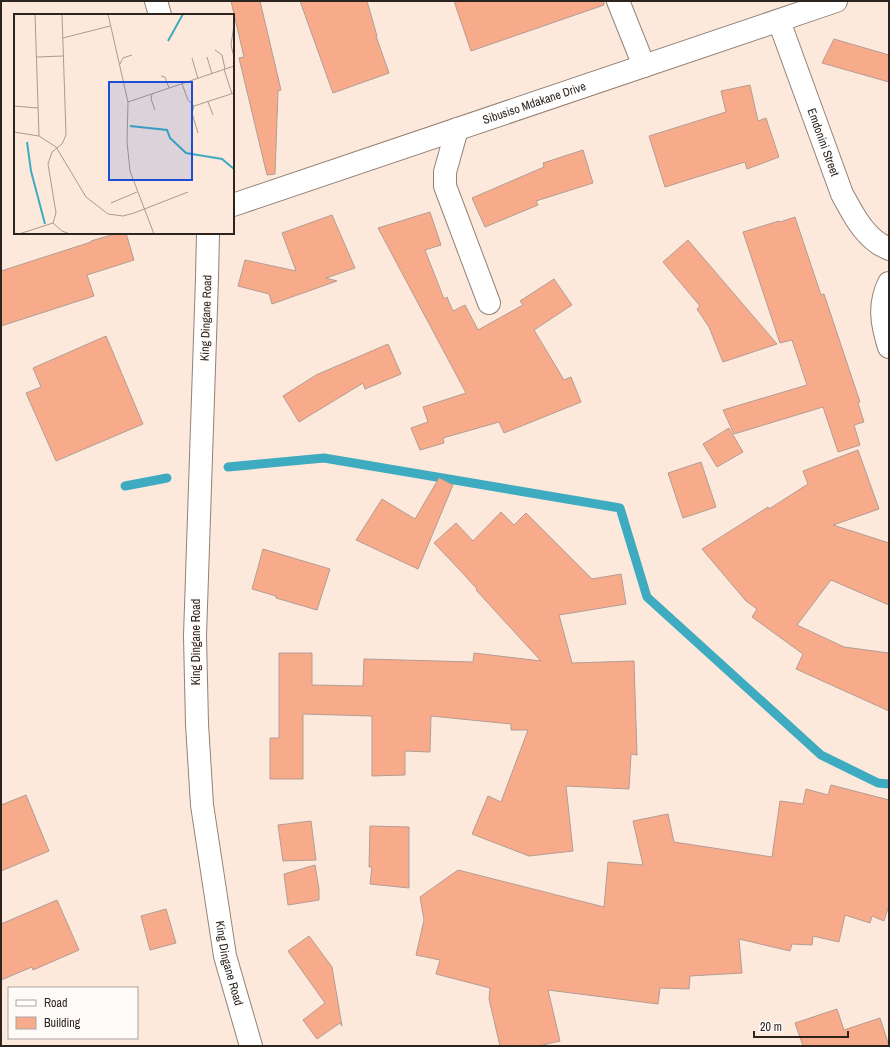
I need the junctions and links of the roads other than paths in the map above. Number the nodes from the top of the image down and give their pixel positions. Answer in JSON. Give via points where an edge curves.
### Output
{"nodes":[{"id":1,"x":156,"y":1,"type":"edge"},
{"id":2,"x":618,"y":1,"type":"edge"},
{"id":3,"x":836,"y":1,"type":"edge"},
{"id":4,"x":160,"y":14,"type":"edge"},
{"id":5,"x":779,"y":21,"type":"junction"},
{"id":6,"x":644,"y":66,"type":"junction"},
{"id":7,"x":457,"y":129,"type":"junction"},
{"id":8,"x":234,"y":205,"type":"edge"},
{"id":9,"x":208,"y":234,"type":"edge"},
{"id":10,"x":889,"y":249,"type":"edge"},
{"id":11,"x":889,"y":283,"type":"edge"},
{"id":12,"x":489,"y":303,"type":"dead end"},
{"id":13,"x":889,"y":347,"type":"edge"},
{"id":14,"x":251,"y":1046,"type":"edge"}],
"edges":[{"from":1,"to":4,"type":"street"},
{"from":2,"to":6,"type":"street"},
{"from":3,"to":5,"type":"street","name":"Sibusiso Mdakane Drive"},
{"from":5,"to":6,"type":"street","name":"Sibusiso Mdakane Drive"},
{"from":5,"to":10,"type":"street","name":"Emdonini Street","via":[[842,194],[866,231],[878,243]]},
{"from":6,"to":7,"type":"street","name":"Sibusiso Mdakane Drive"},
{"from":7,"to":8,"type":"street","name":"Sibusiso Mdakane Drive"},
{"from":7,"to":12,"type":"street","via":[[445,172],[445,186]]},
{"from":9,"to":14,"type":"street","name":"King Dingane Road","via":[[195,636],[197,724],[202,805],[225,956]]},
{"from":11,"to":13,"type":"street","via":[[883,298],[882,317]]}]}
